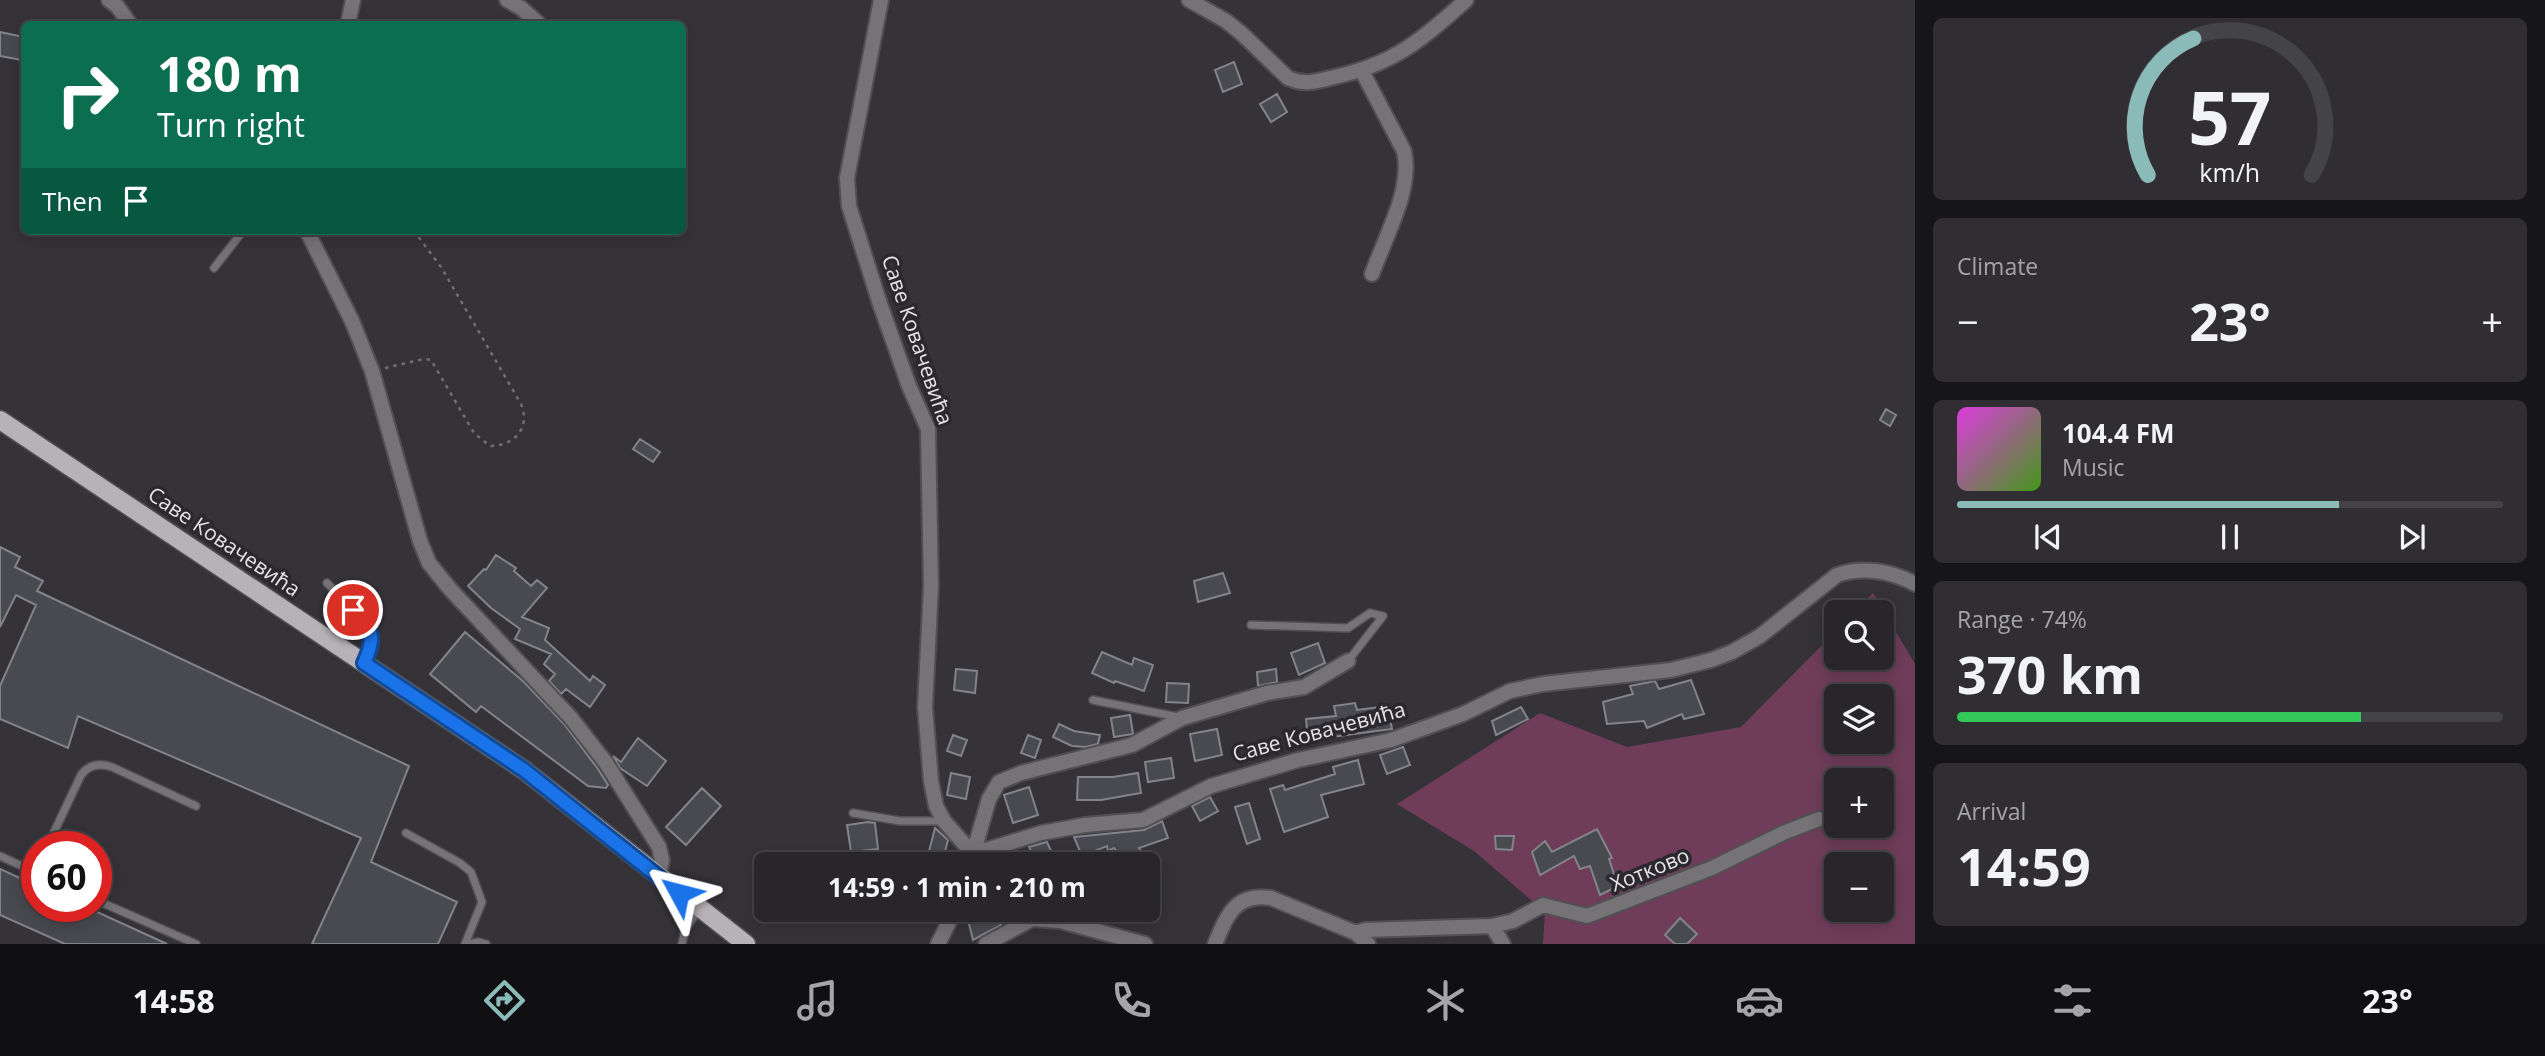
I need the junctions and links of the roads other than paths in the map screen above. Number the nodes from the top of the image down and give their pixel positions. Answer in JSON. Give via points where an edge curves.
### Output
{"nodes":[{"id":1,"x":109,"y":0,"type":"edge"},
{"id":2,"x":128,"y":0,"type":"edge"},
{"id":3,"x":354,"y":0,"type":"edge"},
{"id":4,"x":507,"y":0,"type":"edge"},
{"id":5,"x":881,"y":0,"type":"edge"},
{"id":6,"x":1189,"y":0,"type":"edge"},
{"id":7,"x":1466,"y":0,"type":"edge"},
{"id":8,"x":126,"y":19,"type":"edge"},
{"id":9,"x":349,"y":21,"type":"edge"},
{"id":10,"x":535,"y":21,"type":"edge"},
{"id":11,"x":1362,"y":71,"type":"junction"},
{"id":12,"x":240,"y":235,"type":"edge"},
{"id":13,"x":309,"y":235,"type":"edge"},
{"id":14,"x":214,"y":268,"type":"dead end"},
{"id":15,"x":1372,"y":274,"type":"dead end"},
{"id":16,"x":0,"y":420,"type":"edge"},
{"id":17,"x":1909,"y":581,"type":"edge"},
{"id":18,"x":327,"y":583,"type":"dead end"},
{"id":19,"x":1251,"y":625,"type":"dead end"},
{"id":20,"x":1348,"y":661,"type":"joint"},
{"id":21,"x":364,"y":663,"type":"junction"},
{"id":22,"x":1093,"y":700,"type":"dead end"},
{"id":23,"x":1182,"y":718,"type":"junction"},
{"id":24,"x":196,"y":806,"type":"dead end"},
{"id":25,"x":852,"y":813,"type":"dead end"},
{"id":26,"x":1819,"y":819,"type":"dead end"},
{"id":27,"x":944,"y":821,"type":"junction"},
{"id":28,"x":55,"y":831,"type":"edge"},
{"id":29,"x":406,"y":834,"type":"dead end"},
{"id":30,"x":967,"y":852,"type":"edge"},
{"id":31,"x":974,"y":852,"type":"edge"},
{"id":32,"x":991,"y":852,"type":"edge"},
{"id":33,"x":0,"y":856,"type":"edge"},
{"id":34,"x":21,"y":865,"type":"edge"},
{"id":35,"x":659,"y":877,"type":"junction"},
{"id":36,"x":112,"y":907,"type":"edge"},
{"id":37,"x":699,"y":909,"type":"junction"},
{"id":38,"x":949,"y":922,"type":"edge"},
{"id":39,"x":1492,"y":926,"type":"junction"},
{"id":40,"x":1356,"y":933,"type":"junction"},
{"id":41,"x":1100,"y":937,"type":"edge"},
{"id":42,"x":195,"y":944,"type":"edge"},
{"id":43,"x":467,"y":944,"type":"edge"},
{"id":44,"x":486,"y":944,"type":"edge"},
{"id":45,"x":682,"y":944,"type":"edge"},
{"id":46,"x":746,"y":944,"type":"edge"},
{"id":47,"x":938,"y":944,"type":"edge"},
{"id":48,"x":986,"y":944,"type":"edge"},
{"id":49,"x":1144,"y":944,"type":"edge"},
{"id":50,"x":1215,"y":944,"type":"edge"},
{"id":51,"x":1368,"y":944,"type":"edge"},
{"id":52,"x":1503,"y":944,"type":"edge"}],
"edges":[{"from":1,"to":8,"type":"street"},
{"from":2,"to":8,"type":"street"},
{"from":3,"to":9,"type":"street"},
{"from":4,"to":10,"type":"street"},
{"from":5,"to":27,"type":"street","name":"Саве Ковачевића","via":[[846,178],[849,205],[880,304],[928,429],[932,586],[925,707],[931,781]]},
{"from":6,"to":11,"type":"street","via":[[1226,21],[1298,83]]},
{"from":7,"to":11,"type":"street","via":[[1427,35]]},
{"from":11,"to":15,"type":"street","via":[[1407,164],[1403,196]]},
{"from":12,"to":14,"type":"lane"},
{"from":13,"to":35,"type":"street","via":[[372,371],[429,563],[606,763],[659,847]]},
{"from":16,"to":21,"type":"main road","name":"Саве Ковачевића"},
{"from":17,"to":32,"type":"street","name":"Саве Ковачевића","via":[[1851,570],[1837,575],[1760,636],[1711,660],[1671,670],[1510,691],[1391,740],[1211,786],[1143,820],[1041,833]]},
{"from":18,"to":21,"type":"lane","via":[[366,623],[372,640]]},
{"from":19,"to":20,"type":"lane","via":[[1348,628],[1370,613],[1383,616]]},
{"from":20,"to":23,"type":"street","via":[[1304,687]]},
{"from":21,"to":35,"type":"main road","name":"Саве Ковачевића","via":[[524,770]]},
{"from":22,"to":23,"type":"lane"},
{"from":23,"to":31,"type":"street","via":[[1132,745],[999,782],[989,799]]},
{"from":24,"to":28,"type":"lane","via":[[99,764],[81,775]]},
{"from":25,"to":27,"type":"lane","via":[[901,821]]},
{"from":26,"to":39,"type":"street","name":"Хотково","via":[[1604,911],[1587,916],[1543,905]]},
{"from":27,"to":30,"type":"street","name":"Саве Ковачевића"},
{"from":29,"to":43,"type":"lane","via":[[471,873],[482,902]]},
{"from":33,"to":34,"type":"lane"},
{"from":35,"to":37,"type":"main road","name":"Саве Ковачевића"},
{"from":36,"to":42,"type":"lane"},
{"from":37,"to":45,"type":"lane"},
{"from":37,"to":46,"type":"main road","name":"Саве Ковачевића"},
{"from":38,"to":47,"type":"street"},
{"from":39,"to":40,"type":"street","name":"Хотково"},
{"from":39,"to":52,"type":"street"},
{"from":40,"to":50,"type":"street","via":[[1258,896],[1244,899],[1226,916]]},
{"from":40,"to":51,"type":"street"},
{"from":41,"to":48,"type":"street","via":[[1060,921],[1032,919]]},
{"from":41,"to":49,"type":"street"},
{"from":43,"to":44,"type":"lane"}]}
